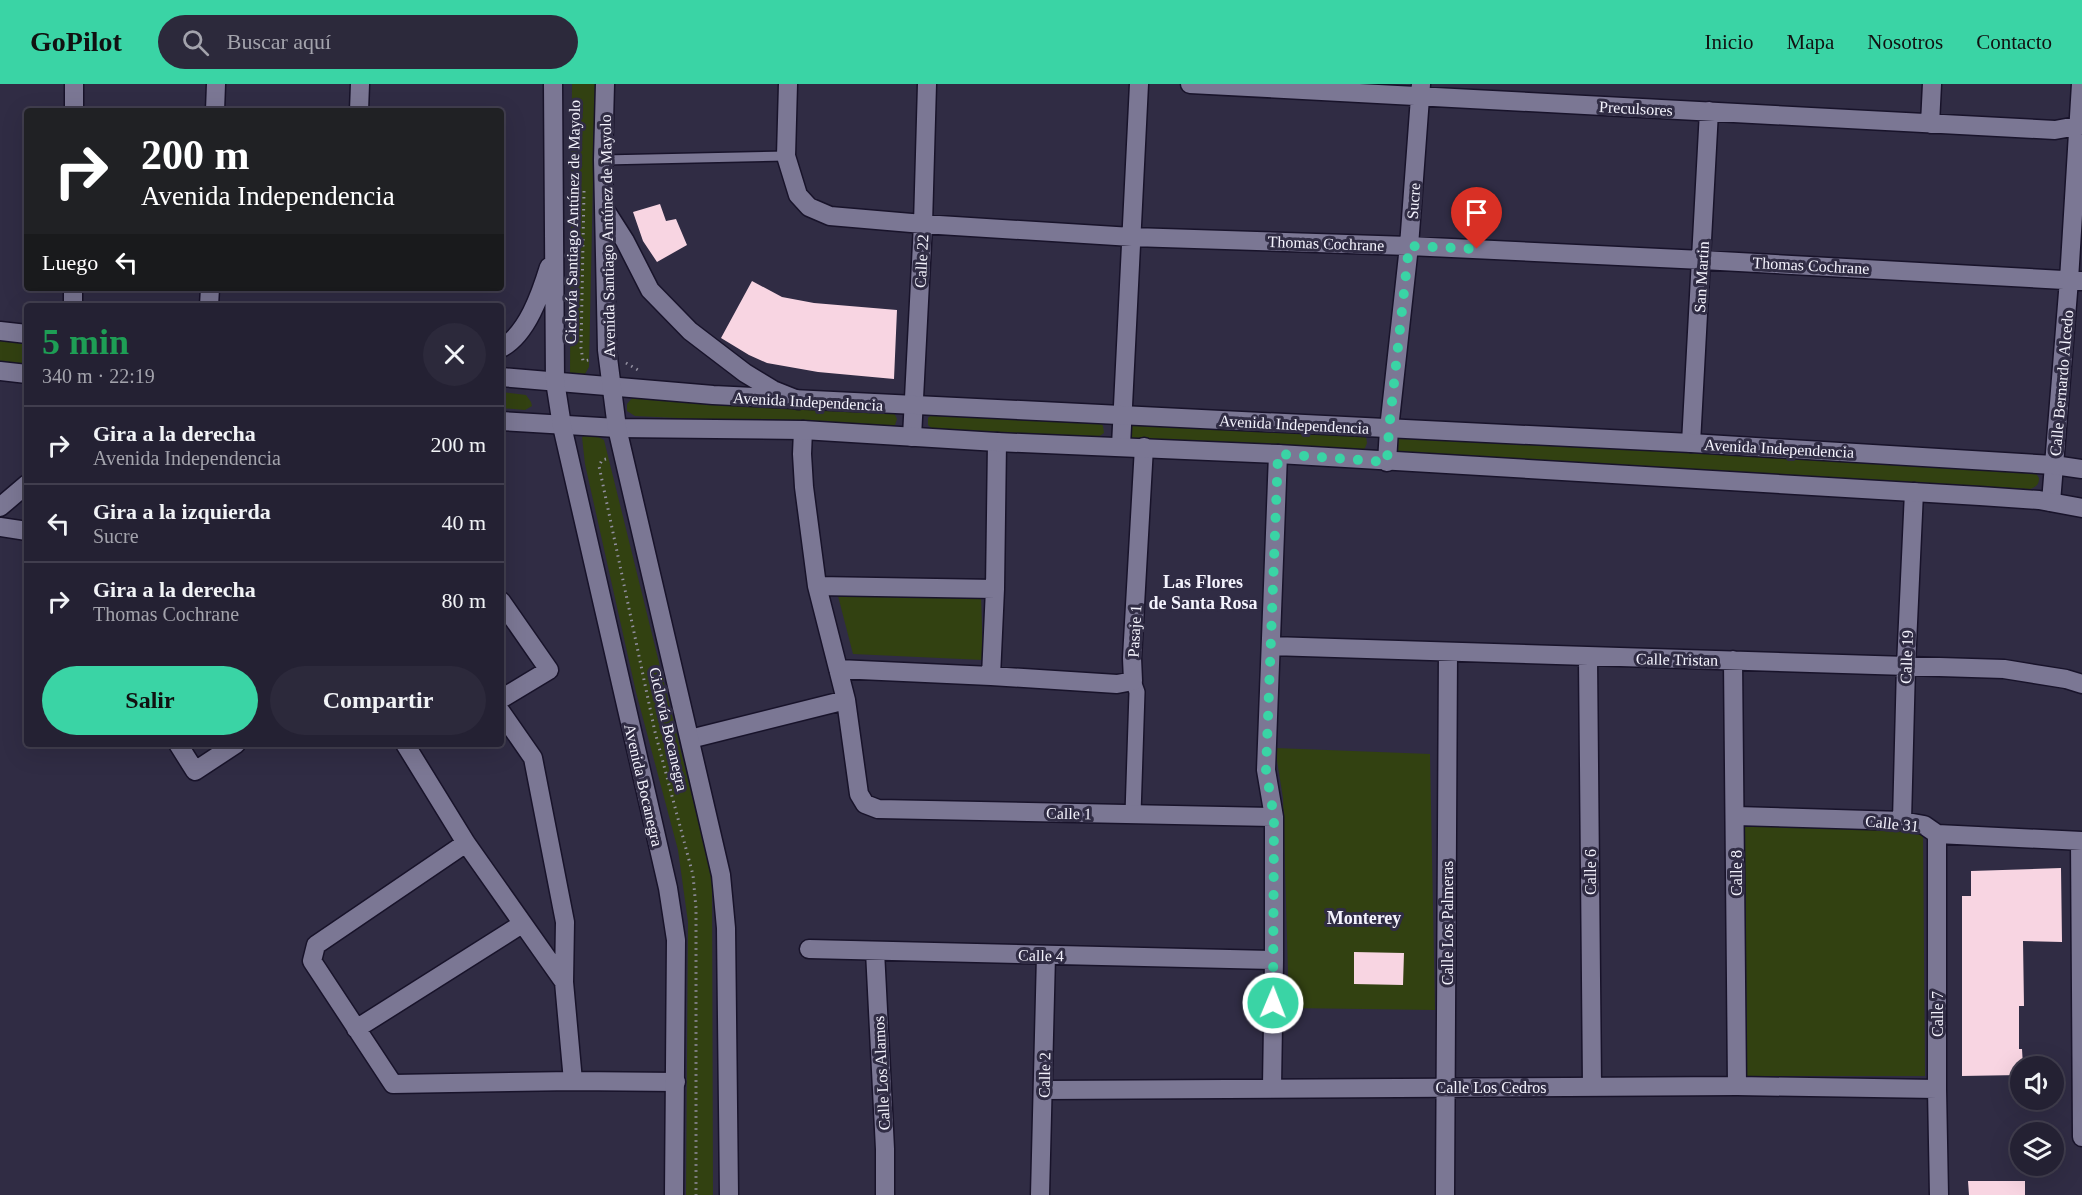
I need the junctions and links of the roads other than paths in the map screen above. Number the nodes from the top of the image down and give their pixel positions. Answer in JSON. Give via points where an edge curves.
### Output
{"nodes":[{"id":1,"x":74,"y":84,"type":"edge"},
{"id":2,"x":216,"y":84,"type":"edge"},
{"id":3,"x":360,"y":84,"type":"edge"},
{"id":4,"x":553,"y":84,"type":"edge"},
{"id":5,"x":605,"y":84,"type":"edge"},
{"id":6,"x":788,"y":84,"type":"edge"},
{"id":7,"x":927,"y":84,"type":"edge"},
{"id":8,"x":1139,"y":84,"type":"edge"},
{"id":9,"x":1190,"y":84,"type":"edge"},
{"id":10,"x":1932,"y":84,"type":"edge"},
{"id":11,"x":2081,"y":84,"type":"edge"},
{"id":12,"x":1273,"y":86,"type":"edge"},
{"id":13,"x":1421,"y":91,"type":"edge"},
{"id":14,"x":74,"y":108,"type":"edge"},
{"id":15,"x":215,"y":108,"type":"edge"},
{"id":16,"x":359,"y":108,"type":"edge"},
{"id":17,"x":1709,"y":111,"type":"junction"},
{"id":18,"x":1930,"y":124,"type":"junction"},
{"id":19,"x":2080,"y":125,"type":"edge"},
{"id":20,"x":786,"y":156,"type":"junction"},
{"id":21,"x":603,"y":160,"type":"junction"},
{"id":22,"x":604,"y":208,"type":"junction"},
{"id":23,"x":923,"y":224,"type":"junction"},
{"id":24,"x":1132,"y":237,"type":"junction"},
{"id":25,"x":1409,"y":246,"type":"junction"},
{"id":26,"x":554,"y":248,"type":"junction"},
{"id":27,"x":1702,"y":260,"type":"junction"},
{"id":28,"x":2076,"y":280,"type":"edge"},
{"id":29,"x":0,"y":331,"type":"edge"},
{"id":30,"x":24,"y":334,"type":"edge"},
{"id":31,"x":504,"y":346,"type":"edge"},
{"id":32,"x":0,"y":371,"type":"edge"},
{"id":33,"x":24,"y":374,"type":"edge"},
{"id":34,"x":504,"y":377,"type":"edge"},
{"id":35,"x":555,"y":381,"type":"junction"},
{"id":36,"x":613,"y":387,"type":"junction"},
{"id":37,"x":798,"y":400,"type":"junction"},
{"id":38,"x":913,"y":406,"type":"junction"},
{"id":39,"x":1123,"y":416,"type":"junction"},
{"id":40,"x":504,"y":421,"type":"edge"},
{"id":41,"x":562,"y":426,"type":"junction"},
{"id":42,"x":617,"y":428,"type":"junction"},
{"id":43,"x":1389,"y":429,"type":"junction"},
{"id":44,"x":803,"y":430,"type":"junction"},
{"id":45,"x":912,"y":437,"type":"junction"},
{"id":46,"x":997,"y":442,"type":"junction"},
{"id":47,"x":1691,"y":443,"type":"junction"},
{"id":48,"x":1122,"y":446,"type":"junction"},
{"id":49,"x":1144,"y":447,"type":"junction"},
{"id":50,"x":1278,"y":454,"type":"junction"},
{"id":51,"x":1387,"y":462,"type":"junction"},
{"id":52,"x":2054,"y":465,"type":"junction"},
{"id":53,"x":2082,"y":469,"type":"edge"},
{"id":54,"x":24,"y":487,"type":"edge"},
{"id":55,"x":1914,"y":492,"type":"junction"},
{"id":56,"x":2051,"y":502,"type":"junction"},
{"id":57,"x":0,"y":507,"type":"edge"},
{"id":58,"x":2082,"y":508,"type":"edge"},
{"id":59,"x":0,"y":527,"type":"edge"},
{"id":60,"x":24,"y":531,"type":"edge"},
{"id":61,"x":817,"y":586,"type":"junction"},
{"id":62,"x":995,"y":589,"type":"junction"},
{"id":63,"x":504,"y":605,"type":"edge"},
{"id":64,"x":1270,"y":646,"type":"junction"},
{"id":65,"x":1448,"y":652,"type":"junction"},
{"id":66,"x":1588,"y":658,"type":"junction"},
{"id":67,"x":1734,"y":660,"type":"junction"},
{"id":68,"x":1906,"y":666,"type":"junction"},
{"id":69,"x":838,"y":669,"type":"junction"},
{"id":70,"x":991,"y":676,"type":"junction"},
{"id":71,"x":1133,"y":681,"type":"junction"},
{"id":72,"x":2082,"y":684,"type":"edge"},
{"id":73,"x":504,"y":697,"type":"edge"},
{"id":74,"x":846,"y":700,"type":"junction"},
{"id":75,"x":504,"y":716,"type":"edge"},
{"id":76,"x":690,"y":739,"type":"junction"},
{"id":77,"x":180,"y":747,"type":"edge"},
{"id":78,"x":231,"y":747,"type":"edge"},
{"id":79,"x":407,"y":747,"type":"edge"},
{"id":80,"x":1133,"y":814,"type":"junction"},
{"id":81,"x":1736,"y":816,"type":"junction"},
{"id":82,"x":1274,"y":817,"type":"junction"},
{"id":83,"x":1902,"y":821,"type":"junction"},
{"id":84,"x":1937,"y":834,"type":"junction"},
{"id":85,"x":2081,"y":841,"type":"edge"},
{"id":86,"x":466,"y":843,"type":"junction"},
{"id":87,"x":522,"y":924,"type":"junction"},
{"id":88,"x":809,"y":949,"type":"dead end"},
{"id":89,"x":875,"y":951,"type":"junction"},
{"id":90,"x":1046,"y":955,"type":"junction"},
{"id":91,"x":1274,"y":960,"type":"junction"},
{"id":92,"x":564,"y":982,"type":"junction"},
{"id":93,"x":356,"y":1029,"type":"junction"},
{"id":94,"x":573,"y":1081,"type":"junction"},
{"id":95,"x":676,"y":1082,"type":"junction"},
{"id":96,"x":1592,"y":1086,"type":"junction"},
{"id":97,"x":1737,"y":1086,"type":"junction"},
{"id":98,"x":1447,"y":1087,"type":"junction"},
{"id":99,"x":1272,"y":1088,"type":"junction"},
{"id":100,"x":1937,"y":1089,"type":"junction"},
{"id":101,"x":1044,"y":1090,"type":"junction"},
{"id":102,"x":2082,"y":1094,"type":"edge"},
{"id":103,"x":2082,"y":1137,"type":"edge"},
{"id":104,"x":674,"y":1195,"type":"edge"},
{"id":105,"x":729,"y":1195,"type":"edge"},
{"id":106,"x":885,"y":1195,"type":"edge"},
{"id":107,"x":1040,"y":1195,"type":"edge"},
{"id":108,"x":1445,"y":1195,"type":"edge"},
{"id":109,"x":1939,"y":1195,"type":"edge"}],
"edges":[{"from":1,"to":14,"type":"street"},
{"from":2,"to":15,"type":"street"},
{"from":3,"to":16,"type":"street"},
{"from":4,"to":26,"type":"street"},
{"from":5,"to":21,"type":"street","name":"Avenida Santiago Antúnez de Mayolo"},
{"from":6,"to":20,"type":"street","name":"Thomas Cochrane"},
{"from":7,"to":23,"type":"street","name":"Calle 22"},
{"from":8,"to":24,"type":"street"},
{"from":9,"to":12,"type":"street","name":"Preculsores"},
{"from":10,"to":18,"type":"street"},
{"from":11,"to":19,"type":"street","name":"Calle Bernardo Alcedo"},
{"from":12,"to":13,"type":"street","name":"Preculsores"},
{"from":13,"to":17,"type":"street","name":"Preculsores"},
{"from":13,"to":25,"type":"street","name":"Sucre"},
{"from":17,"to":18,"type":"street","name":"Preculsores"},
{"from":17,"to":27,"type":"street","name":"San Martin"},
{"from":18,"to":19,"type":"street","name":"Preculsores","via":[[2055,130]]},
{"from":19,"to":28,"type":"street","name":"Calle Bernardo Alcedo"},
{"from":20,"to":21,"type":"lane"},
{"from":20,"to":23,"type":"street","name":"Thomas Cochrane","via":[[798,195],[809,207],[830,216]]},
{"from":21,"to":22,"type":"street","name":"Avenida Santiago Antúnez de Mayolo"},
{"from":22,"to":36,"type":"street","name":"Avenida Santiago Antúnez de Mayolo"},
{"from":22,"to":37,"type":"street","via":[[650,290],[690,332],[745,373]]},
{"from":23,"to":24,"type":"street","name":"Thomas Cochrane"},
{"from":23,"to":38,"type":"street","name":"Calle 22"},
{"from":24,"to":25,"type":"street","name":"Thomas Cochrane"},
{"from":24,"to":39,"type":"street"},
{"from":25,"to":27,"type":"street","name":"Thomas Cochrane"},
{"from":25,"to":43,"type":"street","name":"Sucre"},
{"from":26,"to":31,"type":"street","via":[[540,297],[522,327]]},
{"from":26,"to":35,"type":"street"},
{"from":27,"to":28,"type":"street","name":"Thomas Cochrane"},
{"from":27,"to":47,"type":"street","name":"San Martin"},
{"from":28,"to":52,"type":"street","name":"Calle Bernardo Alcedo"},
{"from":29,"to":30,"type":"street"},
{"from":32,"to":33,"type":"street"},
{"from":34,"to":35,"type":"street","name":"Avenida Independencia"},
{"from":35,"to":36,"type":"street","name":"Avenida Independencia"},
{"from":35,"to":41,"type":"street","name":"Avenida Bocanegra"},
{"from":36,"to":37,"type":"street","name":"Avenida Independencia"},
{"from":36,"to":42,"type":"street"},
{"from":37,"to":38,"type":"street","name":"Avenida Independencia"},
{"from":38,"to":39,"type":"street","name":"Avenida Independencia"},
{"from":38,"to":45,"type":"street","name":"Calle 22"},
{"from":39,"to":43,"type":"street","name":"Avenida Independencia"},
{"from":39,"to":48,"type":"street"},
{"from":40,"to":41,"type":"street","name":"Avenida Independencia"},
{"from":41,"to":42,"type":"street","name":"Avenida Independencia"},
{"from":41,"to":95,"type":"street","name":"Avenida Bocanegra","via":[[668,888],[676,940]]},
{"from":42,"to":44,"type":"street","name":"Avenida Independencia"},
{"from":42,"to":76,"type":"street"},
{"from":43,"to":47,"type":"street","name":"Avenida Independencia"},
{"from":43,"to":51,"type":"street","name":"Sucre"},
{"from":44,"to":45,"type":"street","name":"Avenida Independencia"},
{"from":44,"to":61,"type":"street","via":[[804,487]]},
{"from":45,"to":46,"type":"street","name":"Avenida Independencia"},
{"from":46,"to":48,"type":"street","name":"Avenida Independencia"},
{"from":46,"to":62,"type":"street"},
{"from":47,"to":52,"type":"street","name":"Avenida Independencia"},
{"from":48,"to":49,"type":"street","name":"Avenida Independencia"},
{"from":49,"to":50,"type":"street","name":"Avenida Independencia"},
{"from":49,"to":71,"type":"street","name":"Pasaje 1"},
{"from":50,"to":51,"type":"street","name":"Avenida Independencia"},
{"from":50,"to":64,"type":"street"},
{"from":51,"to":55,"type":"street","name":"Avenida Independencia"},
{"from":52,"to":53,"type":"street","name":"Avenida Independencia"},
{"from":52,"to":56,"type":"street","name":"Calle Bernardo Alcedo"},
{"from":54,"to":57,"type":"street"},
{"from":55,"to":56,"type":"street","name":"Avenida Independencia"},
{"from":55,"to":68,"type":"street","name":"Calle 19"},
{"from":56,"to":58,"type":"street","name":"Avenida Independencia"},
{"from":59,"to":60,"type":"street"},
{"from":61,"to":62,"type":"street"},
{"from":61,"to":69,"type":"street"},
{"from":62,"to":70,"type":"street"},
{"from":63,"to":73,"type":"street","via":[[549,670]]},
{"from":64,"to":65,"type":"street","name":"Calle Tristan"},
{"from":64,"to":82,"type":"street","via":[[1266,770]]},
{"from":65,"to":66,"type":"street","name":"Calle Tristan"},
{"from":65,"to":98,"type":"street","name":"Calle Los Palmeras"},
{"from":66,"to":67,"type":"street","name":"Calle Tristan"},
{"from":66,"to":96,"type":"street","name":"Calle 6"},
{"from":67,"to":68,"type":"street","name":"Calle Tristan"},
{"from":67,"to":81,"type":"street","name":"Calle 8"},
{"from":68,"to":72,"type":"street","name":"Calle Tristan","via":[[2004,669]]},
{"from":68,"to":83,"type":"street","name":"Calle 19"},
{"from":69,"to":70,"type":"street"},
{"from":69,"to":74,"type":"street"},
{"from":70,"to":71,"type":"street","via":[[1118,684]]},
{"from":71,"to":80,"type":"street","name":"Pasaje 1","via":[[1137,692]]},
{"from":74,"to":76,"type":"street"},
{"from":74,"to":80,"type":"street","name":"Calle 1","via":[[859,794],[865,804],[878,809]]},
{"from":75,"to":92,"type":"street","via":[[533,758],[566,922]]},
{"from":76,"to":105,"type":"street","via":[[722,886],[726,928]]},
{"from":77,"to":78,"type":"street","via":[[195,771]]},
{"from":79,"to":86,"type":"street"},
{"from":80,"to":82,"type":"street","name":"Calle 1"},
{"from":81,"to":83,"type":"street","name":"Calle 31"},
{"from":81,"to":97,"type":"street","name":"Calle 8"},
{"from":82,"to":91,"type":"street"},
{"from":83,"to":84,"type":"street","name":"Calle 31","via":[[1924,825]]},
{"from":84,"to":85,"type":"street","name":"Calle 31"},
{"from":84,"to":100,"type":"street","name":"Calle 7"},
{"from":85,"to":102,"type":"street"},
{"from":86,"to":87,"type":"street"},
{"from":86,"to":93,"type":"street","via":[[316,945],[312,961]]},
{"from":87,"to":92,"type":"street"},
{"from":87,"to":93,"type":"street"},
{"from":88,"to":89,"type":"street","name":"Calle 4"},
{"from":89,"to":90,"type":"street","name":"Calle 4"},
{"from":89,"to":106,"type":"street","name":"Calle Los Alamos"},
{"from":90,"to":91,"type":"street","name":"Calle 4"},
{"from":90,"to":101,"type":"street","name":"Calle 2"},
{"from":91,"to":99,"type":"street"},
{"from":92,"to":94,"type":"street"},
{"from":93,"to":94,"type":"street","via":[[393,1084]]},
{"from":94,"to":95,"type":"street"},
{"from":95,"to":104,"type":"street","name":"Avenida Bocanegra"},
{"from":96,"to":97,"type":"street","name":"Calle Los Cedros"},
{"from":96,"to":98,"type":"street","name":"Calle Los Cedros"},
{"from":97,"to":100,"type":"street","name":"Calle Los Cedros"},
{"from":98,"to":99,"type":"street","name":"Calle Los Cedros"},
{"from":98,"to":108,"type":"street","name":"Calle Los Palmeras"},
{"from":99,"to":101,"type":"street","name":"Calle Los Cedros"},
{"from":100,"to":109,"type":"street","name":"Calle 7"},
{"from":101,"to":107,"type":"street","name":"Calle 2"},
{"from":102,"to":103,"type":"street"}]}
